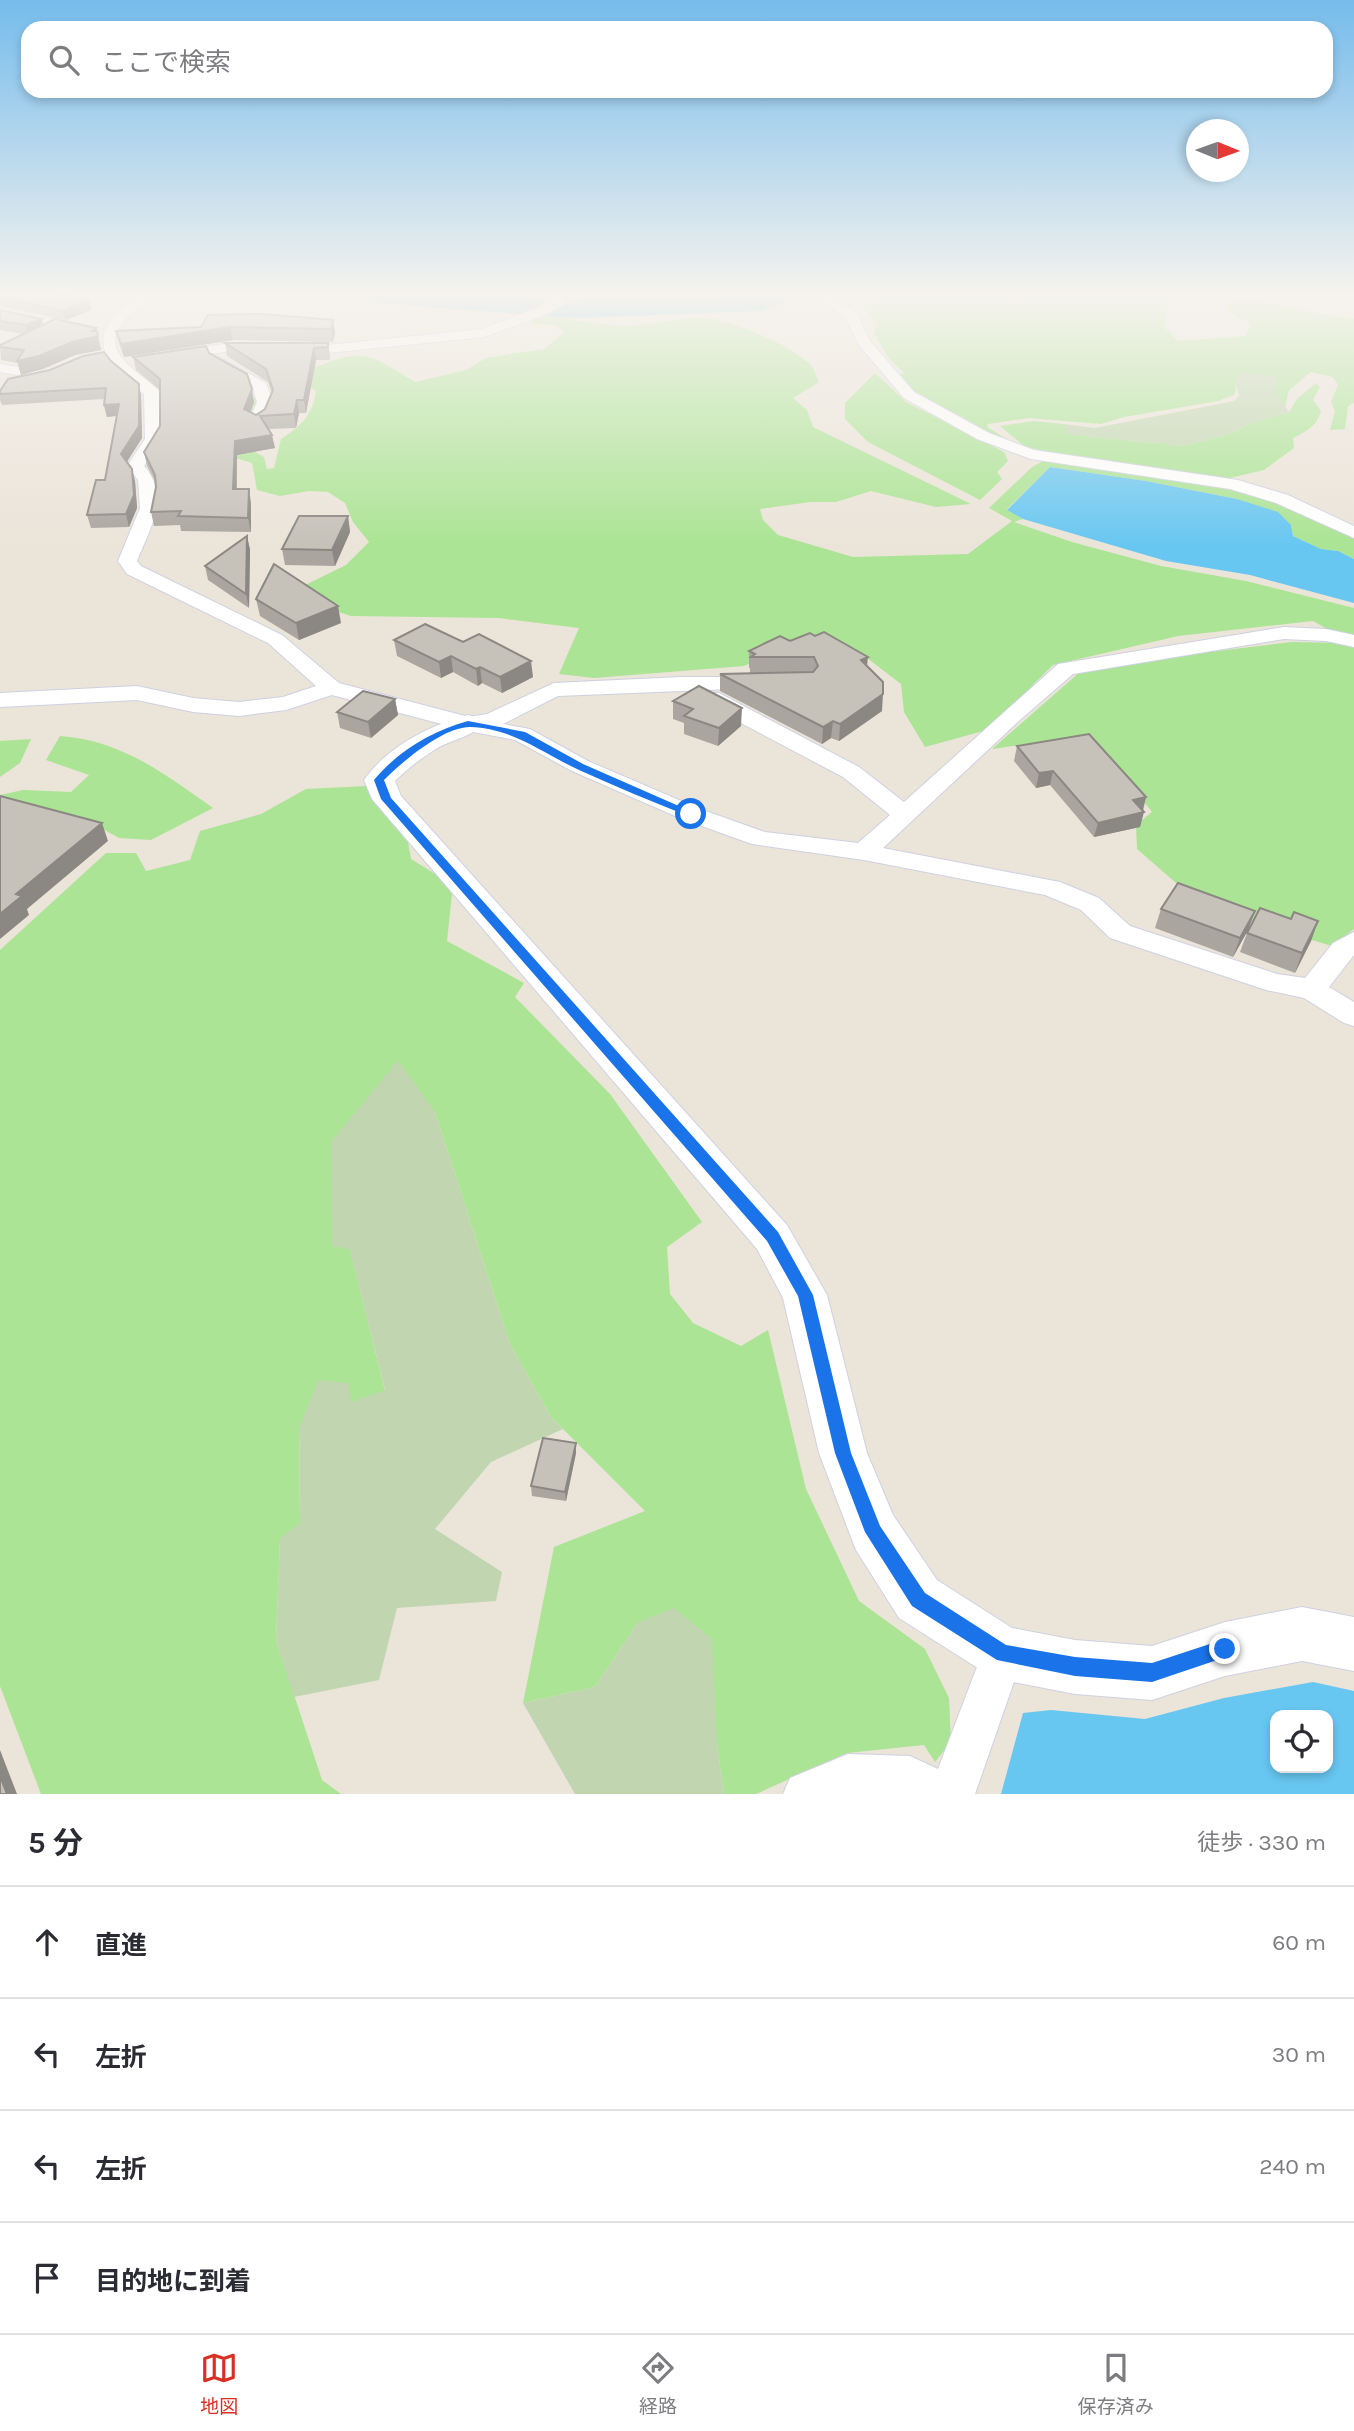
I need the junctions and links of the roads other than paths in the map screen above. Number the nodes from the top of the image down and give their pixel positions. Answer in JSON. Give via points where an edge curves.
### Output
{"nodes":[{"id":1,"x":34,"y":378,"type":"edge"},
{"id":2,"x":131,"y":378,"type":"edge"},
{"id":3,"x":250,"y":378,"type":"edge"},
{"id":4,"x":894,"y":378,"type":"edge"},
{"id":5,"x":0,"y":386,"type":"edge"},
{"id":6,"x":257,"y":421,"type":"edge"},
{"id":7,"x":1354,"y":533,"type":"edge"},
{"id":8,"x":1354,"y":641,"type":"edge"},
{"id":9,"x":681,"y":682,"type":"junction"},
{"id":10,"x":777,"y":682,"type":"edge"},
{"id":11,"x":331,"y":688,"type":"junction"},
{"id":12,"x":0,"y":700,"type":"edge"},
{"id":13,"x":468,"y":724,"type":"junction"},
{"id":14,"x":905,"y":815,"type":"junction"},
{"id":15,"x":864,"y":852,"type":"junction"},
{"id":16,"x":1354,"y":941,"type":"edge"},
{"id":17,"x":1312,"y":989,"type":"junction"},
{"id":18,"x":1354,"y":1016,"type":"edge"},
{"id":19,"x":1352,"y":1638,"type":"edge"},
{"id":20,"x":1003,"y":1653,"type":"junction"},
{"id":21,"x":806,"y":1794,"type":"edge"},
{"id":22,"x":937,"y":1794,"type":"edge"},
{"id":23,"x":952,"y":1794,"type":"edge"}],
"edges":[{"from":1,"to":5,"type":"street"},
{"from":2,"to":11,"type":"street","via":[[152,392],[153,439],[135,466],[146,480],[149,508],[127,561],[134,570],[275,639]]},
{"from":3,"to":6,"type":"street","via":[[259,383],[265,402]]},
{"from":4,"to":7,"type":"street","via":[[909,395],[941,415],[1031,454],[1232,484],[1282,499]]},
{"from":8,"to":14,"type":"street","via":[[1284,633],[1066,669]]},
{"from":9,"to":10,"type":"street"},
{"from":9,"to":13,"type":"street","via":[[554,690],[492,720]]},
{"from":9,"to":14,"type":"street","via":[[851,772]]},
{"from":11,"to":12,"type":"street","via":[[286,703],[239,709],[136,693]]},
{"from":11,"to":13,"type":"street"},
{"from":13,"to":15,"type":"street","via":[[522,734],[580,766],[761,839]]},
{"from":13,"to":20,"type":"street","via":[[447,730],[401,757],[379,780],[387,799],[772,1237],[806,1295],[843,1453],[874,1532],[918,1599]]},
{"from":14,"to":15,"type":"street"},
{"from":15,"to":17,"type":"street","via":[[1051,888],[1090,904],[1120,932],[1276,983]]},
{"from":16,"to":17,"type":"street","via":[[1343,948]]},
{"from":17,"to":18,"type":"street"},
{"from":19,"to":20,"type":"street","via":[[1302,1634],[1225,1649],[1152,1673],[1075,1667]]},
{"from":20,"to":23,"type":"street"},
{"from":21,"to":22,"type":"street","via":[[848,1777],[910,1779]]}]}
